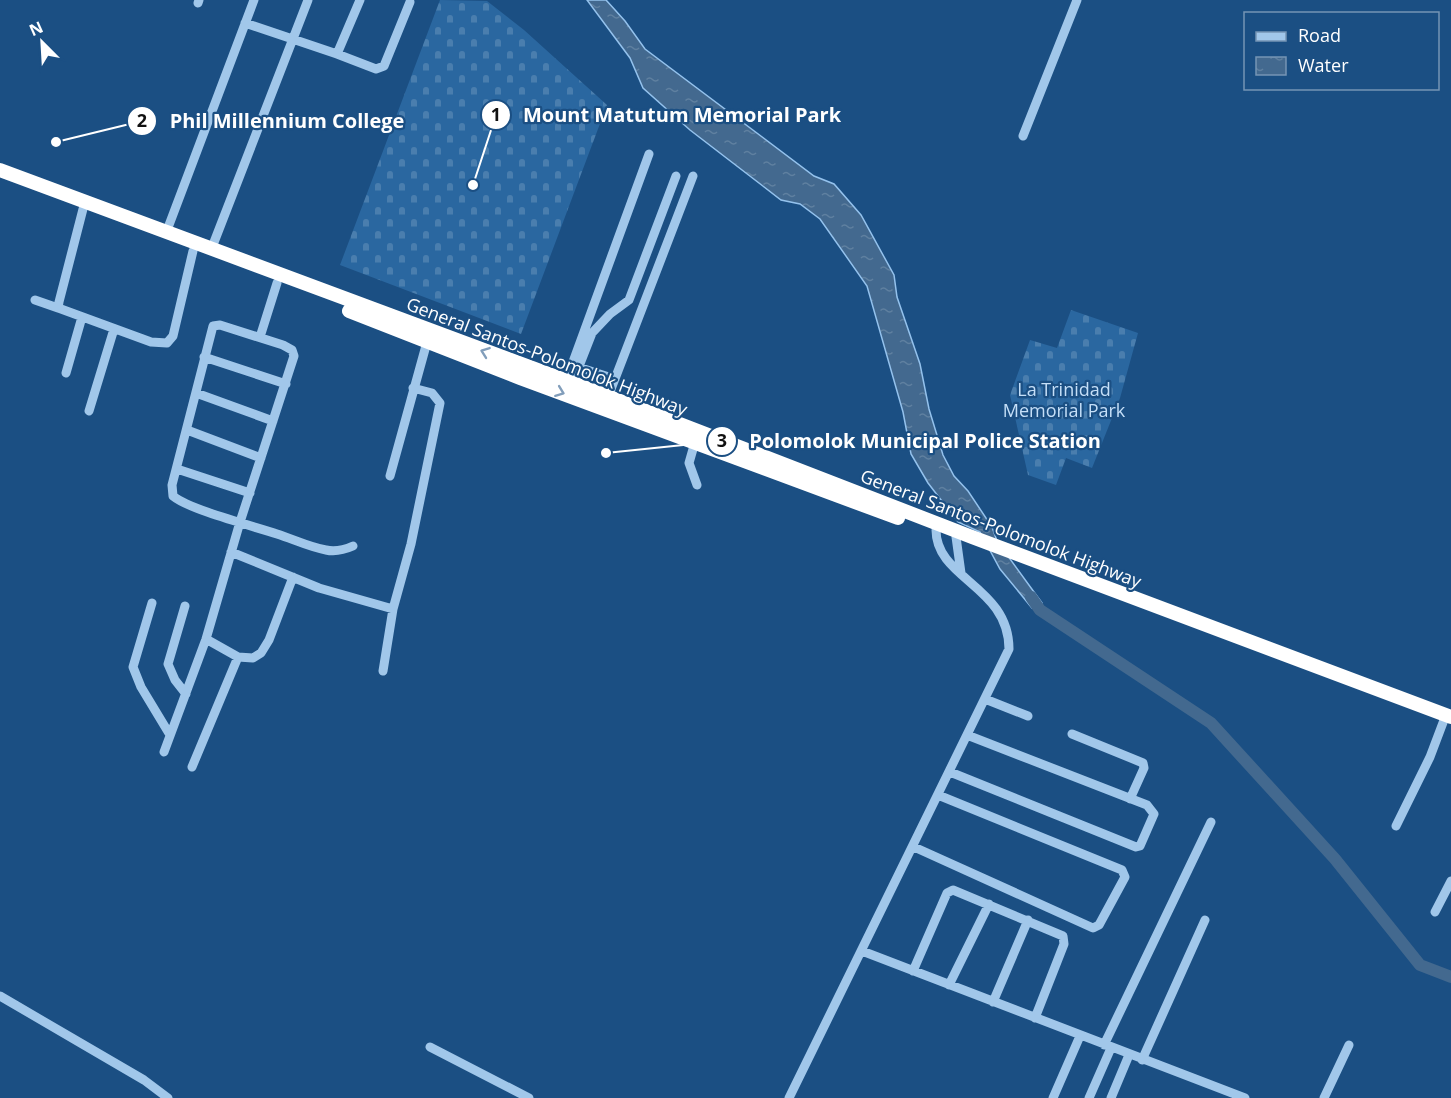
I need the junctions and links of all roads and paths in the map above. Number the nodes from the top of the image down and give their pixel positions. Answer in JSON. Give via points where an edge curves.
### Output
{"nodes":[{"id":1,"x":254,"y":0,"type":"edge"},
{"id":2,"x":308,"y":0,"type":"edge"},
{"id":3,"x":360,"y":0,"type":"edge"},
{"id":4,"x":1077,"y":0,"type":"edge"},
{"id":5,"x":410,"y":2,"type":"dead end"},
{"id":6,"x":245,"y":23,"type":"junction"},
{"id":7,"x":292,"y":41,"type":"junction"},
{"id":8,"x":337,"y":54,"type":"junction"},
{"id":9,"x":1023,"y":136,"type":"dead end"},
{"id":10,"x":649,"y":154,"type":"dead end"},
{"id":11,"x":0,"y":170,"type":"edge"},
{"id":12,"x":676,"y":176,"type":"dead end"},
{"id":13,"x":693,"y":176,"type":"dead end"},
{"id":14,"x":0,"y":178,"type":"edge"},
{"id":15,"x":84,"y":209,"type":"junction"},
{"id":16,"x":166,"y":233,"type":"junction"},
{"id":17,"x":211,"y":250,"type":"junction"},
{"id":18,"x":193,"y":251,"type":"junction"},
{"id":19,"x":277,"y":283,"type":"junction"},
{"id":20,"x":35,"y":300,"type":"dead end"},
{"id":21,"x":58,"y":308,"type":"junction"},
{"id":22,"x":82,"y":317,"type":"junction"},
{"id":23,"x":114,"y":329,"type":"junction"},
{"id":24,"x":260,"y":337,"type":"junction"},
{"id":25,"x":427,"y":342,"type":"junction"},
{"id":26,"x":204,"y":357,"type":"junction"},
{"id":27,"x":578,"y":367,"type":"junction"},
{"id":28,"x":66,"y":373,"type":"dead end"},
{"id":29,"x":615,"y":379,"type":"junction"},
{"id":30,"x":569,"y":382,"type":"junction"},
{"id":31,"x":286,"y":384,"type":"junction"},
{"id":32,"x":412,"y":388,"type":"junction"},
{"id":33,"x":196,"y":393,"type":"junction"},
{"id":34,"x":608,"y":397,"type":"junction"},
{"id":35,"x":89,"y":411,"type":"dead end"},
{"id":36,"x":273,"y":421,"type":"junction"},
{"id":37,"x":187,"y":430,"type":"junction"},
{"id":38,"x":695,"y":442,"type":"junction"},
{"id":39,"x":261,"y":458,"type":"junction"},
{"id":40,"x":177,"y":469,"type":"junction"},
{"id":41,"x":390,"y":476,"type":"dead end"},
{"id":42,"x":697,"y":485,"type":"dead end"},
{"id":43,"x":250,"y":493,"type":"junction"},
{"id":44,"x":240,"y":522,"type":"junction"},
{"id":45,"x":936,"y":530,"type":"junction"},
{"id":46,"x":956,"y":537,"type":"junction"},
{"id":47,"x":974,"y":541,"type":"junction"},
{"id":48,"x":353,"y":546,"type":"dead end"},
{"id":49,"x":231,"y":552,"type":"junction"},
{"id":50,"x":961,"y":573,"type":"junction"},
{"id":51,"x":293,"y":577,"type":"junction"},
{"id":52,"x":152,"y":603,"type":"dead end"},
{"id":53,"x":185,"y":606,"type":"dead end"},
{"id":54,"x":393,"y":609,"type":"junction"},
{"id":55,"x":206,"y":639,"type":"junction"},
{"id":56,"x":238,"y":657,"type":"junction"},
{"id":57,"x":383,"y":671,"type":"dead end"},
{"id":58,"x":186,"y":694,"type":"junction"},
{"id":59,"x":985,"y":699,"type":"junction"},
{"id":60,"x":1028,"y":716,"type":"dead end"},
{"id":61,"x":1449,"y":720,"type":"edge"},
{"id":62,"x":1072,"y":734,"type":"dead end"},
{"id":63,"x":170,"y":735,"type":"junction"},
{"id":64,"x":967,"y":735,"type":"junction"},
{"id":65,"x":164,"y":752,"type":"dead end"},
{"id":66,"x":192,"y":767,"type":"dead end"},
{"id":67,"x":950,"y":772,"type":"junction"},
{"id":68,"x":938,"y":795,"type":"junction"},
{"id":69,"x":1130,"y":799,"type":"junction"},
{"id":70,"x":1211,"y":822,"type":"dead end"},
{"id":71,"x":1396,"y":826,"type":"dead end"},
{"id":72,"x":914,"y":847,"type":"junction"},
{"id":73,"x":1451,"y":881,"type":"edge"},
{"id":74,"x":989,"y":904,"type":"junction"},
{"id":75,"x":1436,"y":912,"type":"dead end"},
{"id":76,"x":1028,"y":920,"type":"junction"},
{"id":77,"x":1205,"y":920,"type":"dead end"},
{"id":78,"x":862,"y":951,"type":"junction"},
{"id":79,"x":913,"y":971,"type":"junction"},
{"id":80,"x":949,"y":985,"type":"junction"},
{"id":81,"x":0,"y":996,"type":"edge"},
{"id":82,"x":993,"y":1002,"type":"junction"},
{"id":83,"x":1035,"y":1018,"type":"junction"},
{"id":84,"x":1080,"y":1036,"type":"junction"},
{"id":85,"x":1349,"y":1045,"type":"dead end"},
{"id":86,"x":1107,"y":1046,"type":"junction"},
{"id":87,"x":430,"y":1047,"type":"dead end"},
{"id":88,"x":1129,"y":1055,"type":"junction"},
{"id":89,"x":1142,"y":1060,"type":"junction"},
{"id":90,"x":168,"y":1098,"type":"edge"},
{"id":91,"x":529,"y":1098,"type":"edge"},
{"id":92,"x":789,"y":1098,"type":"edge"},
{"id":93,"x":1053,"y":1098,"type":"edge"},
{"id":94,"x":1089,"y":1098,"type":"edge"},
{"id":95,"x":1111,"y":1098,"type":"edge"},
{"id":96,"x":1245,"y":1098,"type":"edge"},
{"id":97,"x":1324,"y":1098,"type":"edge"}],
"edges":[{"from":1,"to":6,"type":"street"},
{"from":2,"to":7,"type":"street"},
{"from":3,"to":8,"type":"street"},
{"from":4,"to":9,"type":"street"},
{"from":5,"to":8,"type":"street","via":[[384,66],[376,69]]},
{"from":6,"to":7,"type":"street"},
{"from":6,"to":16,"type":"street"},
{"from":7,"to":8,"type":"street"},
{"from":7,"to":17,"type":"street"},
{"from":10,"to":30,"type":"street"},
{"from":11,"to":16,"type":"highway","name":"General Santos-Polomolok Highway"},
{"from":12,"to":27,"type":"street","via":[[630,300],[592,333]]},
{"from":13,"to":29,"type":"street"},
{"from":14,"to":15,"type":"highway"},
{"from":15,"to":18,"type":"highway"},
{"from":15,"to":21,"type":"street"},
{"from":16,"to":17,"type":"highway","name":"General Santos-Polomolok Highway"},
{"from":30,"to":17,"type":"highway","name":"General Santos-Polomolok Highway","one_way":true},
{"from":18,"to":19,"type":"highway"},
{"from":18,"to":23,"type":"street","via":[[169,342],[151,342]]},
{"from":19,"to":24,"type":"street"},
{"from":19,"to":25,"type":"highway"},
{"from":20,"to":21,"type":"street"},
{"from":21,"to":22,"type":"street"},
{"from":22,"to":23,"type":"street"},
{"from":22,"to":28,"type":"street"},
{"from":23,"to":35,"type":"street"},
{"from":24,"to":26,"type":"street","via":[[215,325]]},
{"from":24,"to":31,"type":"street","via":[[294,352]]},
{"from":25,"to":32,"type":"street"},
{"from":25,"to":38,"type":"highway","one_way":true},
{"from":26,"to":31,"type":"street"},
{"from":26,"to":33,"type":"street"},
{"from":27,"to":29,"type":"street"},
{"from":27,"to":30,"type":"street"},
{"from":29,"to":34,"type":"street"},
{"from":30,"to":34,"type":"highway","name":"General Santos-Polomolok Highway"},
{"from":31,"to":36,"type":"street"},
{"from":32,"to":41,"type":"street"},
{"from":32,"to":54,"type":"street","via":[[432,393],[440,403],[411,544]]},
{"from":33,"to":36,"type":"street"},
{"from":33,"to":37,"type":"street"},
{"from":34,"to":47,"type":"highway","name":"General Santos-Polomolok Highway"},
{"from":36,"to":39,"type":"street"},
{"from":37,"to":39,"type":"street"},
{"from":37,"to":40,"type":"street"},
{"from":38,"to":42,"type":"street","via":[[689,463]]},
{"from":38,"to":45,"type":"highway"},
{"from":39,"to":43,"type":"street"},
{"from":40,"to":43,"type":"street"},
{"from":40,"to":44,"type":"street","via":[[173,496]]},
{"from":43,"to":44,"type":"street"},
{"from":44,"to":48,"type":"street","via":[[327,550]]},
{"from":44,"to":49,"type":"street"},
{"from":45,"to":46,"type":"highway"},
{"from":45,"to":50,"type":"street","via":[[942,553]]},
{"from":46,"to":47,"type":"highway"},
{"from":46,"to":50,"type":"street"},
{"from":47,"to":61,"type":"highway"},
{"from":49,"to":51,"type":"street"},
{"from":49,"to":55,"type":"street"},
{"from":50,"to":59,"type":"street","via":[[994,602],[1009,632],[1007,655]]},
{"from":51,"to":54,"type":"street"},
{"from":51,"to":56,"type":"street","via":[[265,648],[253,658]]},
{"from":52,"to":63,"type":"street","via":[[133,667]]},
{"from":53,"to":58,"type":"street","via":[[168,664]]},
{"from":54,"to":57,"type":"street"},
{"from":55,"to":56,"type":"street"},
{"from":55,"to":58,"type":"street"},
{"from":56,"to":66,"type":"street"},
{"from":58,"to":63,"type":"street"},
{"from":59,"to":60,"type":"street"},
{"from":59,"to":64,"type":"street"},
{"from":61,"to":71,"type":"street"},
{"from":62,"to":69,"type":"street","via":[[1143,763]]},
{"from":63,"to":65,"type":"street"},
{"from":64,"to":67,"type":"street"},
{"from":64,"to":69,"type":"street"},
{"from":67,"to":68,"type":"street"},
{"from":67,"to":69,"type":"street","via":[[1137,848],[1154,814],[1148,806]]},
{"from":68,"to":72,"type":"street"},
{"from":68,"to":72,"type":"street","via":[[1122,870],[1125,877],[1099,925],[1093,928]]},
{"from":70,"to":86,"type":"street"},
{"from":72,"to":78,"type":"street"},
{"from":73,"to":75,"type":"street"},
{"from":74,"to":76,"type":"street"},
{"from":74,"to":79,"type":"street","via":[[953,890],[949,892]]},
{"from":74,"to":80,"type":"street"},
{"from":76,"to":82,"type":"street"},
{"from":76,"to":83,"type":"street","via":[[1062,934],[1064,939]]},
{"from":77,"to":89,"type":"street"},
{"from":78,"to":79,"type":"street"},
{"from":78,"to":92,"type":"street"},
{"from":79,"to":80,"type":"street"},
{"from":80,"to":82,"type":"street"},
{"from":81,"to":90,"type":"street"},
{"from":82,"to":83,"type":"street"},
{"from":83,"to":84,"type":"street"},
{"from":84,"to":86,"type":"street"},
{"from":84,"to":93,"type":"street"},
{"from":85,"to":97,"type":"street"},
{"from":86,"to":88,"type":"street"},
{"from":86,"to":94,"type":"street"},
{"from":87,"to":91,"type":"street"},
{"from":88,"to":89,"type":"street"},
{"from":88,"to":95,"type":"street"},
{"from":89,"to":96,"type":"street"}]}
